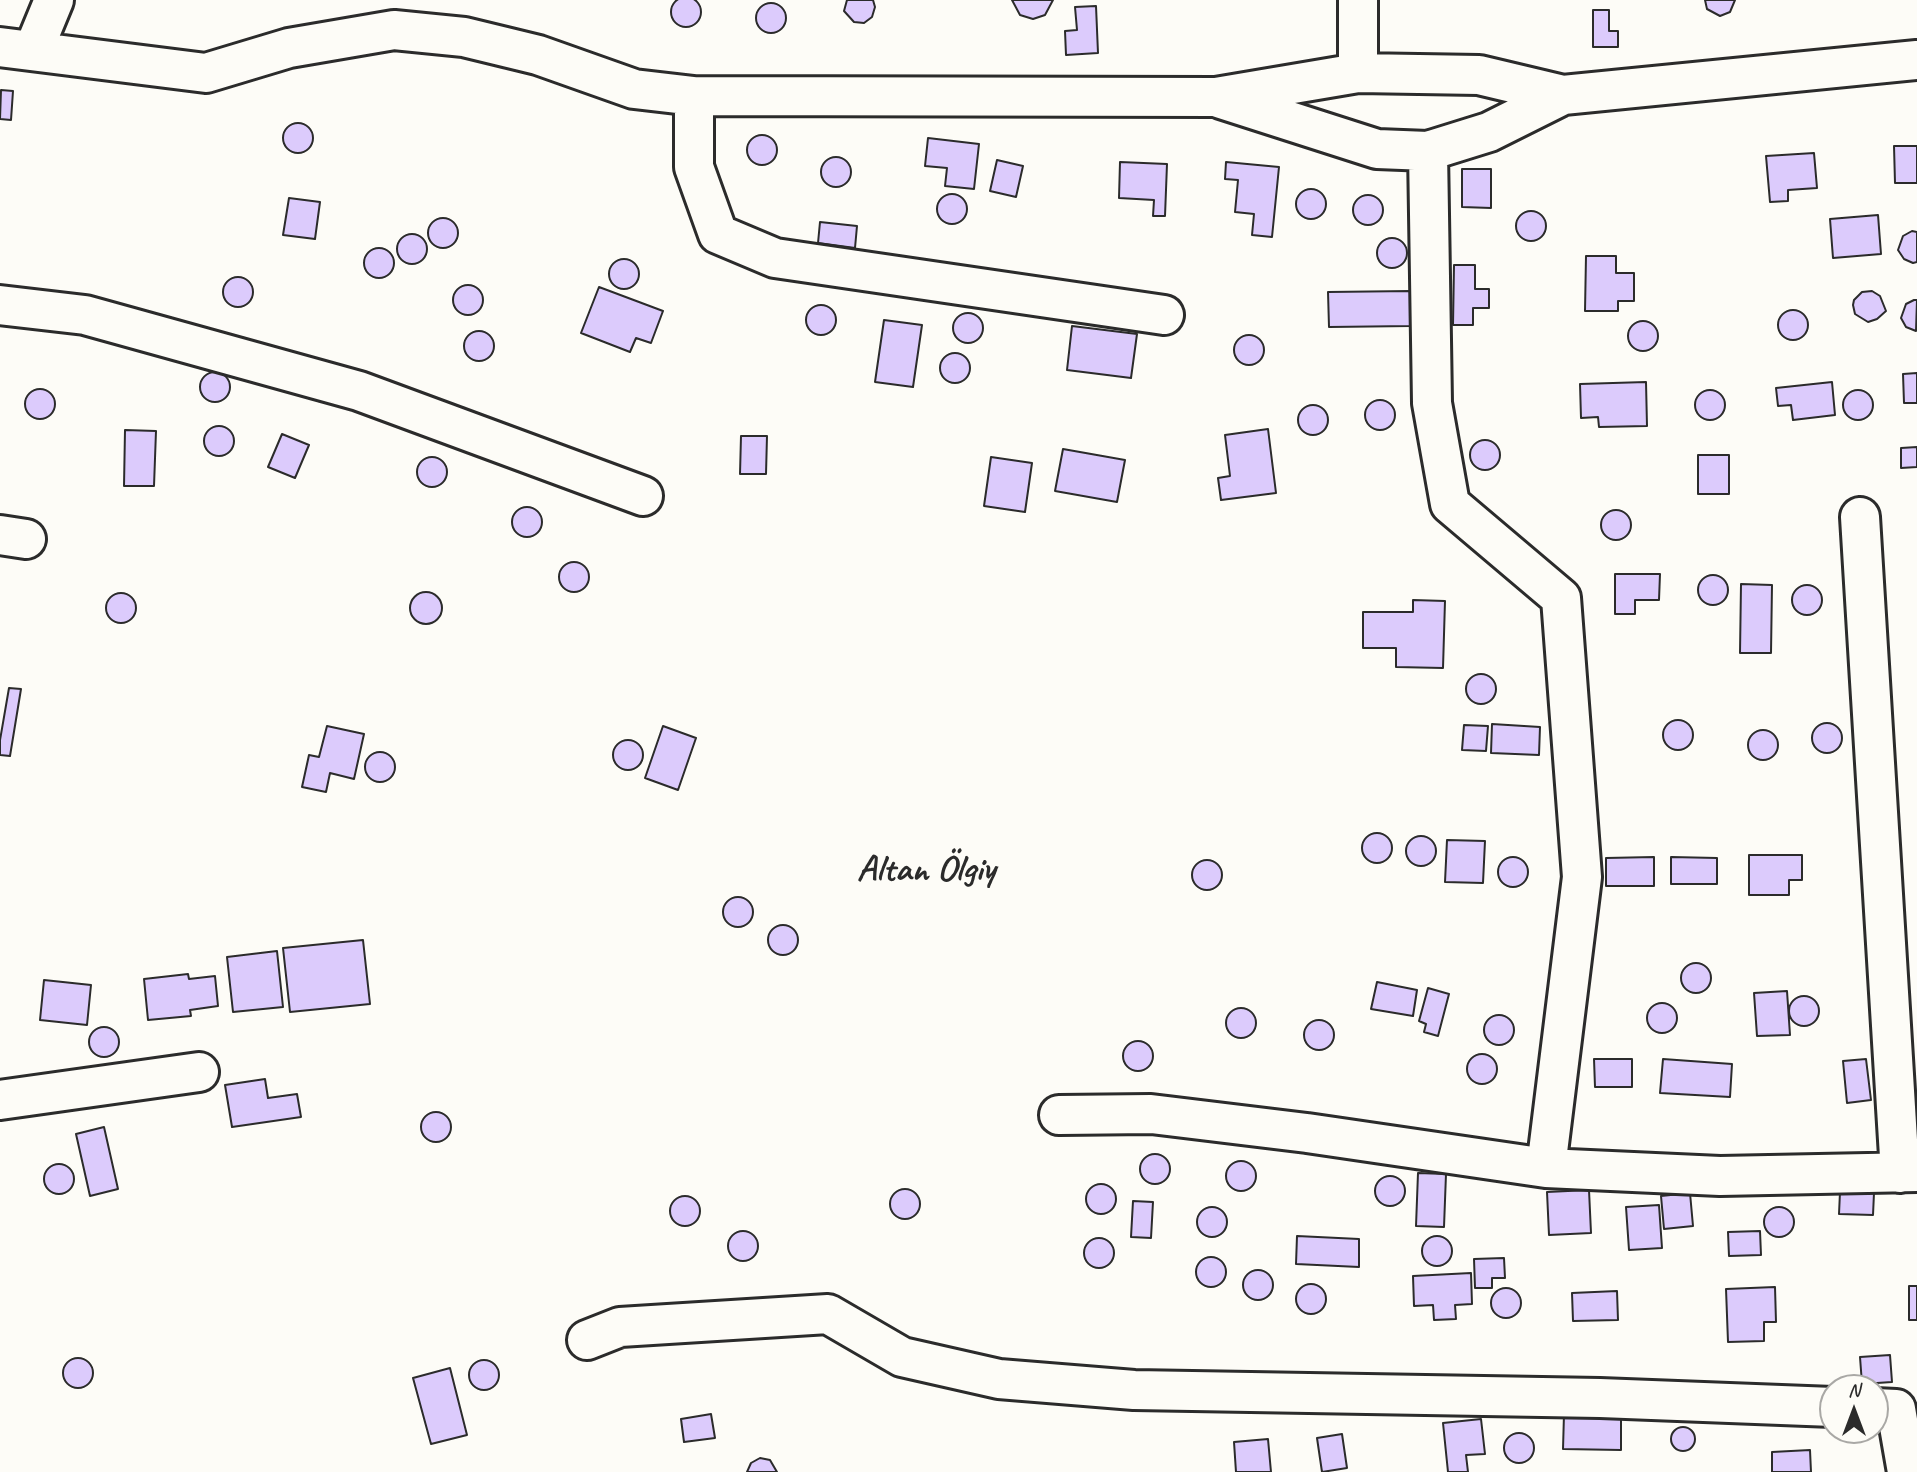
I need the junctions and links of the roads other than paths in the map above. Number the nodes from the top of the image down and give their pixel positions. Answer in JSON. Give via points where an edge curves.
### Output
{"nodes":[{"id":1,"x":54,"y":0,"type":"edge"},
{"id":2,"x":1358,"y":0,"type":"edge"},
{"id":3,"x":17,"y":49,"type":"edge"},
{"id":4,"x":1917,"y":60,"type":"edge"},
{"id":5,"x":1358,"y":73,"type":"junction"},
{"id":6,"x":1563,"y":95,"type":"junction"},
{"id":7,"x":694,"y":96,"type":"junction"},
{"id":8,"x":1216,"y":97,"type":"junction"},
{"id":9,"x":1428,"y":152,"type":"junction"},
{"id":10,"x":0,"y":305,"type":"edge"},
{"id":11,"x":1164,"y":315,"type":"dead end"},
{"id":12,"x":643,"y":496,"type":"dead end"},
{"id":13,"x":1860,"y":517,"type":"dead end"},
{"id":14,"x":199,"y":1072,"type":"dead end"},
{"id":15,"x":0,"y":1100,"type":"edge"},
{"id":16,"x":1059,"y":1115,"type":"dead end"},
{"id":17,"x":1546,"y":1168,"type":"junction"},
{"id":18,"x":1908,"y":1172,"type":"edge"},
{"id":19,"x":587,"y":1340,"type":"dead end"},
{"id":20,"x":1819,"y":1406,"type":"edge"},
{"id":21,"x":1889,"y":1409,"type":"edge"},
{"id":22,"x":1907,"y":1472,"type":"edge"}],
"edges":[{"from":1,"to":3,"type":"street"},
{"from":2,"to":5,"type":"street"},
{"from":3,"to":7,"type":"street","via":[[206,73],[289,48],[394,30],[464,37],[537,55],[634,89]]},
{"from":4,"to":6,"type":"street"},
{"from":5,"to":6,"type":"street","via":[[1479,75]]},
{"from":5,"to":8,"type":"street"},
{"from":6,"to":9,"type":"street","via":[[1489,132]]},
{"from":7,"to":8,"type":"street"},
{"from":7,"to":11,"type":"street","via":[[694,167],[718,234],[775,258]]},
{"from":8,"to":9,"type":"street","via":[[1377,149]]},
{"from":9,"to":17,"type":"street","via":[[1432,403],[1450,504],[1561,598],[1582,877]]},
{"from":10,"to":12,"type":"street","via":[[85,315],[359,391]]},
{"from":13,"to":18,"type":"street"},
{"from":14,"to":15,"type":"street"},
{"from":16,"to":17,"type":"street","via":[[1151,1114]]},
{"from":17,"to":18,"type":"street","via":[[1720,1175]]},
{"from":19,"to":20,"type":"street","via":[[621,1328],[828,1314],[902,1357],[999,1379],[1134,1390]]},
{"from":21,"to":22,"type":"street","via":[[1896,1409]]}]}
